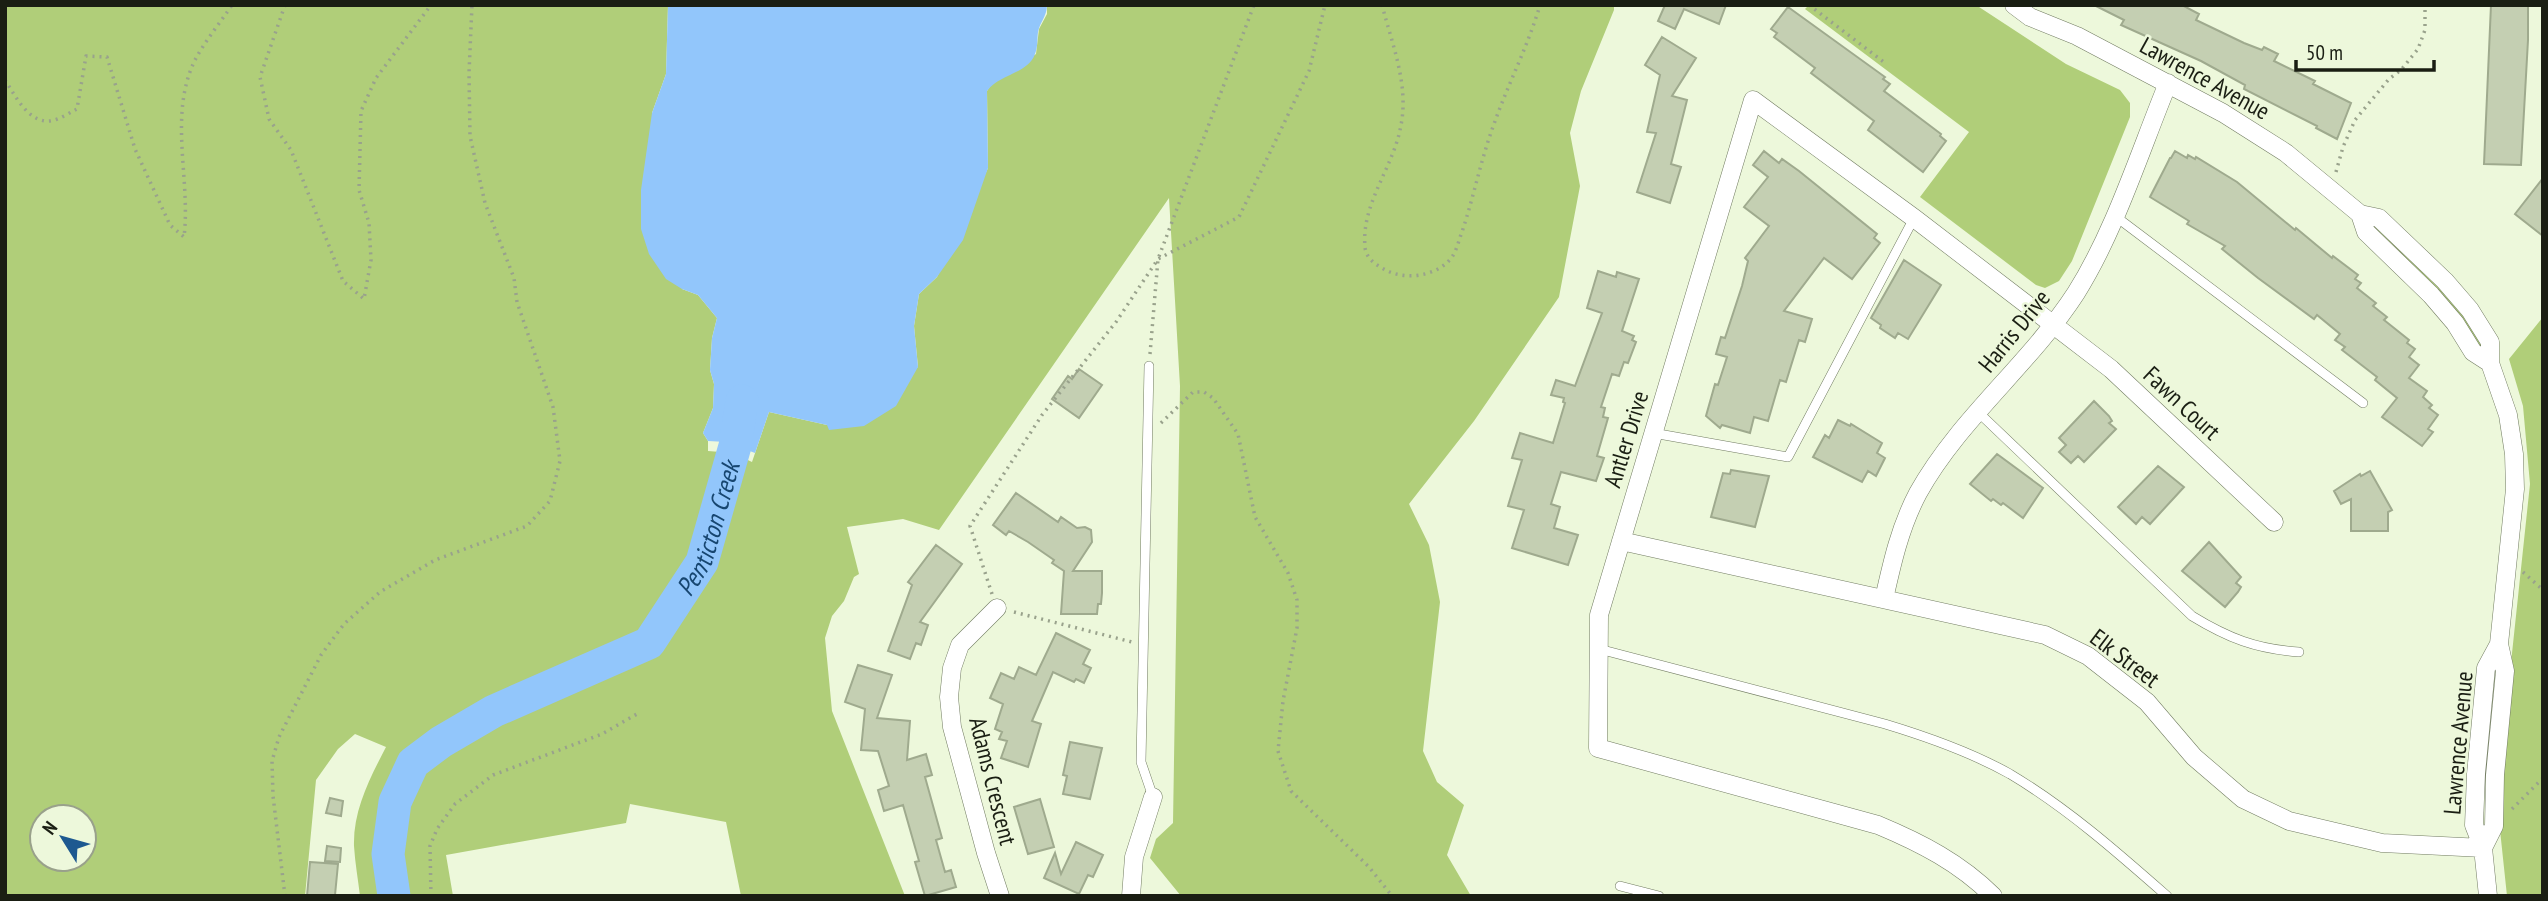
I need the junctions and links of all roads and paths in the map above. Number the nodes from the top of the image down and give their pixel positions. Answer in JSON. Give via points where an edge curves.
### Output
{"nodes":[{"id":1,"x":232,"y":5,"type":"edge"},
{"id":2,"x":285,"y":5,"type":"edge"},
{"id":3,"x":431,"y":5,"type":"edge"},
{"id":4,"x":472,"y":5,"type":"edge"},
{"id":5,"x":1254,"y":5,"type":"edge"},
{"id":6,"x":1325,"y":5,"type":"edge"},
{"id":7,"x":1382,"y":5,"type":"edge"},
{"id":8,"x":1541,"y":5,"type":"edge"},
{"id":9,"x":1809,"y":5,"type":"edge"},
{"id":10,"x":2014,"y":5,"type":"edge"},
{"id":11,"x":2425,"y":5,"type":"edge"},
{"id":12,"x":1885,"y":63,"type":"dead end"},
{"id":13,"x":5,"y":80,"type":"edge"},
{"id":14,"x":2168,"y":83,"type":"junction"},
{"id":15,"x":2327,"y":186,"type":"junction"},
{"id":16,"x":2114,"y":215,"type":"junction"},
{"id":17,"x":1914,"y":218,"type":"junction"},
{"id":18,"x":1158,"y":259,"type":"junction"},
{"id":19,"x":2052,"y":325,"type":"junction"},
{"id":20,"x":1149,"y":366,"type":"joint"},
{"id":21,"x":2363,"y":403,"type":"dead end"},
{"id":22,"x":1979,"y":413,"type":"junction"},
{"id":23,"x":1653,"y":433,"type":"junction"},
{"id":24,"x":1148,"y":436,"type":"junction"},
{"id":25,"x":2274,"y":522,"type":"dead end"},
{"id":26,"x":1621,"y":541,"type":"junction"},
{"id":27,"x":1884,"y":599,"type":"junction"},
{"id":28,"x":997,"y":608,"type":"junction"},
{"id":29,"x":1144,"y":645,"type":"junction"},
{"id":30,"x":1599,"y":649,"type":"junction"},
{"id":31,"x":2299,"y":652,"type":"dead end"},
{"id":32,"x":636,"y":714,"type":"dead end"},
{"id":33,"x":2543,"y":778,"type":"edge"},
{"id":34,"x":1153,"y":796,"type":"joint"},
{"id":35,"x":2508,"y":812,"type":"dead end"},
{"id":36,"x":2483,"y":848,"type":"junction"},
{"id":37,"x":1620,"y":886,"type":"dead end"},
{"id":38,"x":285,"y":896,"type":"edge"},
{"id":39,"x":432,"y":896,"type":"edge"},
{"id":40,"x":1000,"y":896,"type":"edge"},
{"id":41,"x":1131,"y":896,"type":"edge"},
{"id":42,"x":1392,"y":896,"type":"edge"},
{"id":43,"x":1659,"y":896,"type":"edge"},
{"id":44,"x":1993,"y":896,"type":"edge"},
{"id":45,"x":2167,"y":896,"type":"edge"},
{"id":46,"x":2488,"y":896,"type":"edge"}],
"edges":[{"from":1,"to":13,"type":"path","via":[[196,59],[187,84],[181,141],[184,237],[170,225],[135,149],[107,57],[86,56],[77,109],[50,121],[34,117]]},
{"from":2,"to":3,"type":"path","via":[[260,77],[269,120],[290,150],[343,281],[364,299],[371,260],[369,223],[359,190],[361,111],[376,78]]},
{"from":4,"to":38,"type":"path","via":[[470,136],[485,203],[514,278],[517,302],[553,407],[560,461],[550,501],[527,526],[435,560],[380,592],[344,624],[321,655],[279,737],[272,761]]},
{"from":5,"to":18,"type":"path"},
{"from":6,"to":18,"type":"path","via":[[1309,71],[1239,217]]},
{"from":7,"to":8,"type":"path","via":[[1400,70],[1402,124],[1365,223],[1365,250],[1371,260],[1393,274],[1416,276],[1437,271],[1452,256],[1493,126]]},
{"from":9,"to":12,"type":"path"},
{"from":10,"to":14,"type":"street","name":"Lawrence Avenue"},
{"from":11,"to":15,"type":"path","via":[[2425,30],[2418,49],[2355,120]]},
{"from":14,"to":15,"type":"street","name":"Lawrence Avenue","via":[[2286,153]]},
{"from":14,"to":16,"type":"street","name":"Harris Drive"},
{"from":15,"to":36,"type":"street","name":"Lawrence Avenue","via":[[2360,214],[2379,218],[2470,310],[2490,342],[2490,363],[2508,415],[2515,477],[2499,644],[2486,668],[2479,733],[2474,825]]},
{"from":16,"to":19,"type":"street","name":"Harris Drive","via":[[2092,265]]},
{"from":16,"to":21,"type":"lane"},
{"from":17,"to":19,"type":"street","name":"Antler Drive"},
{"from":17,"to":23,"type":"lane","via":[[1788,457]]},
{"from":17,"to":23,"type":"street","name":"Antler Drive","via":[[1753,100]]},
{"from":18,"to":20,"type":"path"},
{"from":18,"to":28,"type":"path","via":[[1116,322],[1042,415],[970,526]]},
{"from":19,"to":22,"type":"street","name":"Harris Drive"},
{"from":19,"to":25,"type":"street","name":"Fawn Court","via":[[2111,369]]},
{"from":20,"to":24,"type":"lane"},
{"from":22,"to":27,"type":"street","name":"Harris Drive","via":[[1939,460],[1918,494],[1902,530]]},
{"from":22,"to":31,"type":"lane","via":[[2192,616],[2243,643]]},
{"from":23,"to":26,"type":"street","name":"Antler Drive"},
{"from":24,"to":29,"type":"lane"},
{"from":24,"to":42,"type":"path","via":[[1193,392],[1213,398],[1238,434],[1255,517],[1289,573],[1297,600],[1278,751],[1291,791],[1369,867]]},
{"from":26,"to":27,"type":"street","name":"Elk Street"},
{"from":26,"to":30,"type":"street","name":"Antler Drive","via":[[1599,615]]},
{"from":27,"to":36,"type":"street","name":"Elk Street","via":[[2045,635],[2088,656],[2147,702],[2194,757],[2243,799],[2290,821],[2382,844]]},
{"from":28,"to":29,"type":"path"},
{"from":28,"to":40,"type":"street","name":"Adams Crescent","via":[[960,645],[949,697],[952,726]]},
{"from":29,"to":34,"type":"lane","via":[[1141,762]]},
{"from":30,"to":44,"type":"street","name":"Antler Drive","via":[[1598,748],[1878,825],[1949,859]]},
{"from":30,"to":45,"type":"lane","via":[[1885,724],[1968,754],[2051,801]]},
{"from":32,"to":39,"type":"path","via":[[602,734],[493,775],[455,804],[430,846]]},
{"from":33,"to":35,"type":"path"},
{"from":34,"to":41,"type":"street","via":[[1134,857]]},
{"from":36,"to":46,"type":"street","name":"Lawrence Avenue"},
{"from":37,"to":43,"type":"lane"}]}
